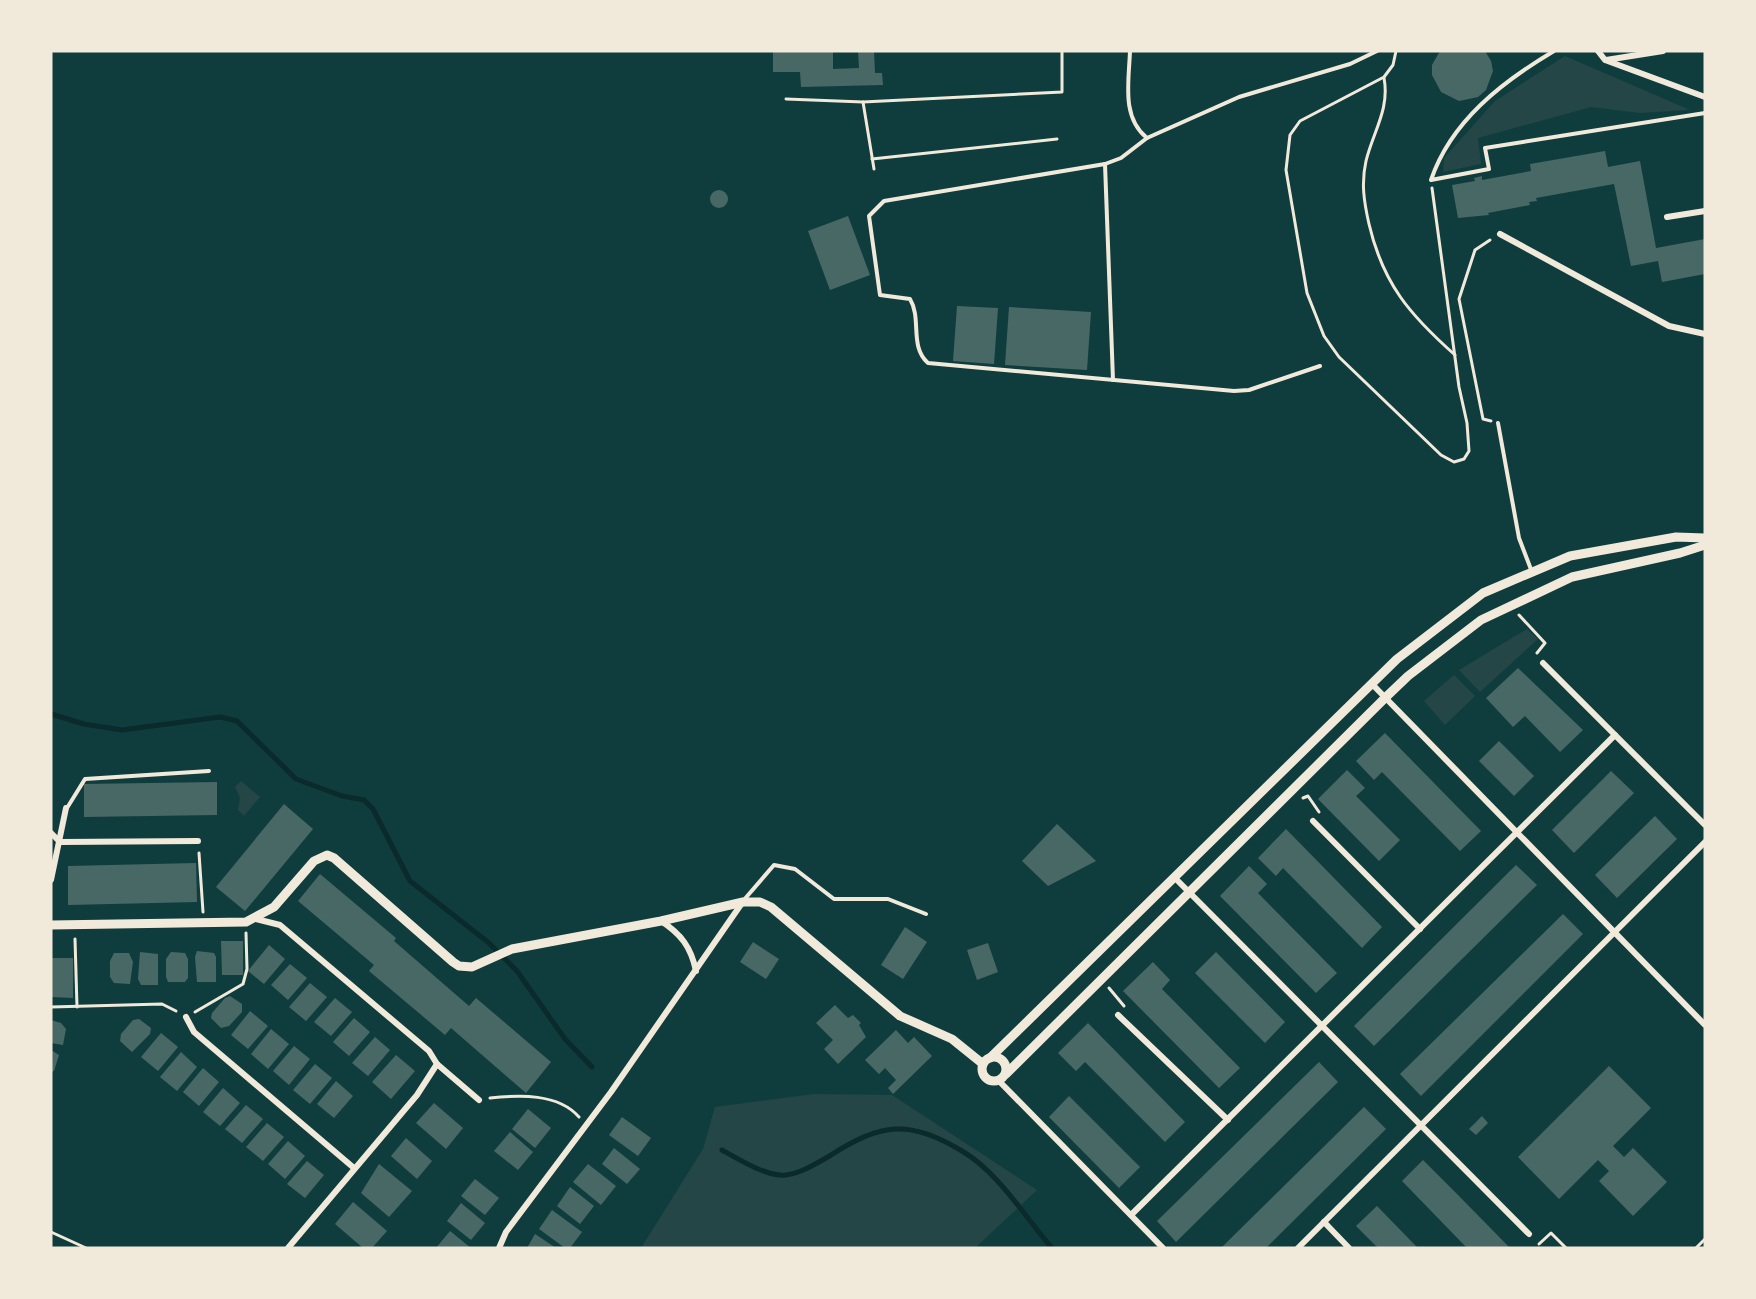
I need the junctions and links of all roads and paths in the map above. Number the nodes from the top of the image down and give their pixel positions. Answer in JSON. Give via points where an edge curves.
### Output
{"nodes":[{"id":1,"x":1062,"y":51,"type":"edge"},
{"id":2,"x":1130,"y":51,"type":"edge"},
{"id":3,"x":1377,"y":51,"type":"edge"},
{"id":4,"x":1396,"y":51,"type":"edge"},
{"id":5,"x":1554,"y":51,"type":"edge"},
{"id":6,"x":1598,"y":51,"type":"edge"},
{"id":7,"x":1663,"y":51,"type":"edge"},
{"id":8,"x":1605,"y":60,"type":"junction"},
{"id":9,"x":1384,"y":77,"type":"junction"},
{"id":10,"x":1705,"y":97,"type":"edge"},
{"id":11,"x":786,"y":99,"type":"dead end"},
{"id":12,"x":863,"y":102,"type":"junction"},
{"id":13,"x":1705,"y":113,"type":"edge"},
{"id":14,"x":1147,"y":138,"type":"junction"},
{"id":15,"x":1057,"y":139,"type":"dead end"},
{"id":16,"x":873,"y":159,"type":"junction"},
{"id":17,"x":1105,"y":164,"type":"junction"},
{"id":18,"x":874,"y":169,"type":"dead end"},
{"id":19,"x":1431,"y":180,"type":"junction"},
{"id":20,"x":1705,"y":211,"type":"edge"},
{"id":21,"x":1667,"y":217,"type":"dead end"},
{"id":22,"x":1500,"y":234,"type":"joint"},
{"id":23,"x":1705,"y":334,"type":"edge"},
{"id":24,"x":1456,"y":356,"type":"junction"},
{"id":25,"x":1320,"y":366,"type":"dead end"},
{"id":26,"x":1113,"y":380,"type":"junction"},
{"id":27,"x":1498,"y":423,"type":"joint"},
{"id":28,"x":1705,"y":538,"type":"edge"},
{"id":29,"x":1705,"y":545,"type":"edge"},
{"id":30,"x":1533,"y":572,"type":"junction"},
{"id":31,"x":1510,"y":606,"type":"junction"},
{"id":32,"x":1543,"y":663,"type":"joint"},
{"id":33,"x":1371,"y":683,"type":"junction"},
{"id":34,"x":1386,"y":697,"type":"junction"},
{"id":35,"x":1615,"y":735,"type":"junction"},
{"id":36,"x":209,"y":771,"type":"dead end"},
{"id":37,"x":66,"y":808,"type":"joint"},
{"id":38,"x":1313,"y":821,"type":"dead end"},
{"id":39,"x":1705,"y":825,"type":"edge"},
{"id":40,"x":1517,"y":832,"type":"junction"},
{"id":41,"x":51,"y":833,"type":"edge"},
{"id":42,"x":198,"y":841,"type":"joint"},
{"id":43,"x":60,"y":842,"type":"junction"},
{"id":44,"x":1705,"y":842,"type":"edge"},
{"id":45,"x":1174,"y":877,"type":"junction"},
{"id":46,"x":51,"y":880,"type":"edge"},
{"id":47,"x":1188,"y":892,"type":"junction"},
{"id":48,"x":743,"y":902,"type":"junction"},
{"id":49,"x":926,"y":914,"type":"dead end"},
{"id":50,"x":256,"y":919,"type":"junction"},
{"id":51,"x":661,"y":921,"type":"junction"},
{"id":52,"x":246,"y":922,"type":"junction"},
{"id":53,"x":204,"y":923,"type":"junction"},
{"id":54,"x":51,"y":925,"type":"edge"},
{"id":55,"x":70,"y":925,"type":"junction"},
{"id":56,"x":1420,"y":929,"type":"junction"},
{"id":57,"x":1615,"y":933,"type":"junction"},
{"id":58,"x":696,"y":971,"type":"junction"},
{"id":59,"x":1100,"y":978,"type":"junction"},
{"id":60,"x":51,"y":1007,"type":"edge"},
{"id":61,"x":77,"y":1007,"type":"junction"},
{"id":62,"x":1118,"y":1015,"type":"joint"},
{"id":63,"x":186,"y":1017,"type":"junction"},
{"id":64,"x":1705,"y":1025,"type":"edge"},
{"id":65,"x":1322,"y":1026,"type":"junction"},
{"id":66,"x":986,"y":1061,"type":"junction"},
{"id":67,"x":437,"y":1064,"type":"junction"},
{"id":68,"x":1002,"y":1077,"type":"junction"},
{"id":69,"x":479,"y":1100,"type":"joint"},
{"id":70,"x":1228,"y":1120,"type":"junction"},
{"id":71,"x":586,"y":1126,"type":"junction"},
{"id":72,"x":1421,"y":1126,"type":"junction"},
{"id":73,"x":354,"y":1168,"type":"junction"},
{"id":74,"x":1131,"y":1215,"type":"junction"},
{"id":75,"x":1324,"y":1222,"type":"junction"},
{"id":76,"x":51,"y":1232,"type":"edge"},
{"id":77,"x":1529,"y":1234,"type":"dead end"},
{"id":78,"x":1705,"y":1239,"type":"edge"},
{"id":79,"x":1539,"y":1244,"type":"dead end"},
{"id":80,"x":86,"y":1248,"type":"edge"},
{"id":81,"x":288,"y":1248,"type":"edge"},
{"id":82,"x":500,"y":1248,"type":"edge"},
{"id":83,"x":1163,"y":1248,"type":"edge"},
{"id":84,"x":1298,"y":1248,"type":"edge"},
{"id":85,"x":1350,"y":1248,"type":"edge"},
{"id":86,"x":1566,"y":1248,"type":"edge"},
{"id":87,"x":1696,"y":1248,"type":"edge"}],
"edges":[{"from":1,"to":12,"type":"path","via":[[1062,92]]},
{"from":2,"to":14,"type":"lane","via":[[1129,107],[1132,121]]},
{"from":3,"to":14,"type":"lane","via":[[1350,64],[1239,97]]},
{"from":4,"to":9,"type":"path","via":[[1393,65]]},
{"from":5,"to":19,"type":"lane","via":[[1507,82],[1462,124],[1438,159]]},
{"from":6,"to":8,"type":"street"},
{"from":7,"to":8,"type":"street"},
{"from":8,"to":10,"type":"street"},
{"from":9,"to":24,"type":"path","via":[[1384,111],[1368,151],[1362,180],[1374,246],[1386,276],[1403,302]]},
{"from":9,"to":24,"type":"path","via":[[1300,121],[1290,135],[1286,170],[1307,293],[1324,336],[1340,357],[1441,455],[1454,462],[1464,459],[1469,451]]},
{"from":11,"to":12,"type":"path"},
{"from":12,"to":16,"type":"path"},
{"from":13,"to":19,"type":"lane","via":[[1485,148],[1489,169]]},
{"from":14,"to":17,"type":"lane"},
{"from":15,"to":16,"type":"path"},
{"from":16,"to":18,"type":"path"},
{"from":17,"to":26,"type":"lane"},
{"from":17,"to":26,"type":"lane","via":[[884,201],[869,216],[880,295],[910,298],[916,309],[918,350],[928,363]]},
{"from":19,"to":24,"type":"path"},
{"from":20,"to":21,"type":"street"},
{"from":22,"to":23,"type":"street","via":[[1669,326]]},
{"from":22,"to":27,"type":"path","via":[[1474,250],[1459,299],[1483,419]]},
{"from":25,"to":26,"type":"lane","via":[[1234,392]]},
{"from":27,"to":30,"type":"lane","via":[[1519,538]]},
{"from":28,"to":30,"type":"street","via":[[1676,537],[1570,556]]},
{"from":29,"to":31,"type":"street","via":[[1572,577]]},
{"from":30,"to":33,"type":"street","via":[[1484,593],[1397,658]]},
{"from":31,"to":32,"type":"path","via":[[1545,643],[1535,655]]},
{"from":31,"to":34,"type":"street","via":[[1481,620]]},
{"from":32,"to":35,"type":"street"},
{"from":33,"to":34,"type":"street"},
{"from":33,"to":45,"type":"street"},
{"from":34,"to":40,"type":"street"},
{"from":34,"to":47,"type":"street"},
{"from":35,"to":39,"type":"street"},
{"from":35,"to":40,"type":"street"},
{"from":36,"to":37,"type":"lane","via":[[85,778]]},
{"from":37,"to":43,"type":"street"},
{"from":38,"to":56,"type":"street"},
{"from":40,"to":56,"type":"street"},
{"from":40,"to":57,"type":"street"},
{"from":41,"to":43,"type":"street"},
{"from":42,"to":43,"type":"street"},
{"from":42,"to":53,"type":"path"},
{"from":43,"to":46,"type":"street"},
{"from":44,"to":57,"type":"street"},
{"from":45,"to":47,"type":"street"},
{"from":45,"to":66,"type":"street"},
{"from":47,"to":59,"type":"street"},
{"from":47,"to":65,"type":"street"},
{"from":48,"to":49,"type":"lane","via":[[774,865],[795,869],[834,899],[888,899]]},
{"from":48,"to":51,"type":"street"},
{"from":48,"to":58,"type":"street"},
{"from":48,"to":66,"type":"street","via":[[771,907],[900,1016],[952,1039]]},
{"from":50,"to":51,"type":"street","via":[[274,907],[314,861],[327,855],[453,962],[466,967],[512,949]]},
{"from":50,"to":52,"type":"street"},
{"from":50,"to":67,"type":"street","via":[[280,925],[429,1051]]},
{"from":51,"to":58,"type":"street","via":[[684,940],[693,954]]},
{"from":52,"to":53,"type":"street"},
{"from":52,"to":63,"type":"path","via":[[247,969],[243,984]]},
{"from":53,"to":55,"type":"street"},
{"from":54,"to":55,"type":"street"},
{"from":55,"to":61,"type":"path","via":[[67,939],[77,939]]},
{"from":56,"to":65,"type":"street"},
{"from":57,"to":64,"type":"street"},
{"from":57,"to":72,"type":"street"},
{"from":58,"to":71,"type":"street"},
{"from":59,"to":62,"type":"path","via":[[1124,1005]]},
{"from":59,"to":68,"type":"street"},
{"from":60,"to":61,"type":"path"},
{"from":61,"to":63,"type":"path","via":[[162,1004]]},
{"from":62,"to":70,"type":"street"},
{"from":63,"to":73,"type":"street","via":[[194,1032]]},
{"from":65,"to":70,"type":"street"},
{"from":65,"to":72,"type":"street"},
{"from":66,"to":68,"type":"street","via":[[982,1072],[987,1079]]},
{"from":66,"to":68,"type":"street","via":[[998,1057],[1004,1062]]},
{"from":67,"to":69,"type":"street"},
{"from":67,"to":73,"type":"street","via":[[417,1095]]},
{"from":68,"to":74,"type":"street"},
{"from":69,"to":71,"type":"path","via":[[508,1096],[549,1099],[569,1106]]},
{"from":70,"to":74,"type":"street"},
{"from":71,"to":82,"type":"street","via":[[506,1233]]},
{"from":72,"to":75,"type":"street"},
{"from":72,"to":77,"type":"street"},
{"from":73,"to":81,"type":"street"},
{"from":74,"to":83,"type":"street"},
{"from":75,"to":84,"type":"street"},
{"from":75,"to":85,"type":"street"},
{"from":76,"to":80,"type":"path"},
{"from":78,"to":87,"type":"path"},
{"from":79,"to":86,"type":"path","via":[[1551,1233]]}]}
